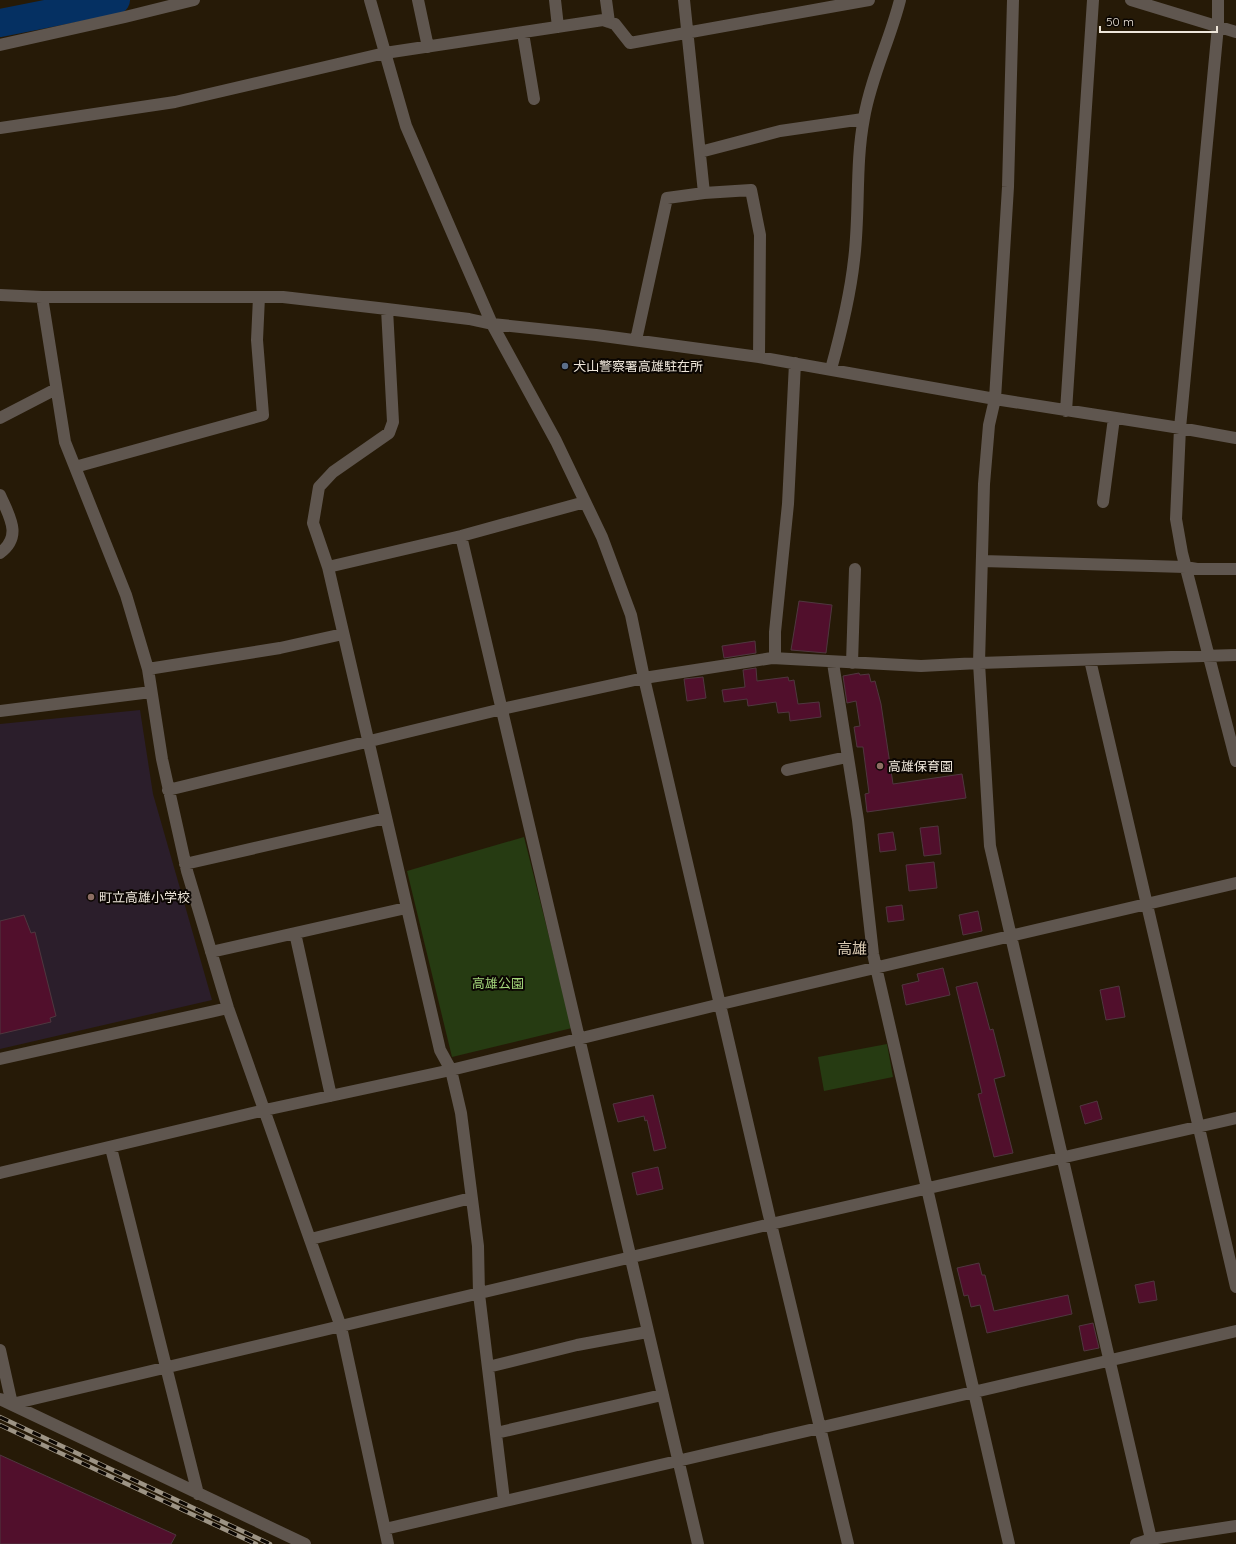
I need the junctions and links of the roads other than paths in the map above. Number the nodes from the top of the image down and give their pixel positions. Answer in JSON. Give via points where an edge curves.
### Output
{"nodes":[{"id":1,"x":194,"y":0,"type":"edge"},
{"id":2,"x":370,"y":0,"type":"edge"},
{"id":3,"x":418,"y":0,"type":"edge"},
{"id":4,"x":555,"y":0,"type":"edge"},
{"id":5,"x":606,"y":0,"type":"edge"},
{"id":6,"x":684,"y":0,"type":"edge"},
{"id":7,"x":869,"y":0,"type":"edge"},
{"id":8,"x":900,"y":0,"type":"edge"},
{"id":9,"x":1012,"y":0,"type":"edge"},
{"id":10,"x":1093,"y":0,"type":"edge"},
{"id":11,"x":1131,"y":0,"type":"edge"},
{"id":12,"x":1218,"y":0,"type":"edge"},
{"id":13,"x":609,"y":22,"type":"junction"},
{"id":14,"x":1218,"y":26,"type":"junction"},
{"id":15,"x":558,"y":27,"type":"junction"},
{"id":16,"x":1236,"y":32,"type":"edge"},
{"id":17,"x":523,"y":33,"type":"junction"},
{"id":18,"x":689,"y":33,"type":"junction"},
{"id":19,"x":0,"y":45,"type":"edge"},
{"id":20,"x":428,"y":47,"type":"junction"},
{"id":21,"x":385,"y":53,"type":"junction"},
{"id":22,"x":534,"y":99,"type":"dead end"},
{"id":23,"x":863,"y":120,"type":"junction"},
{"id":24,"x":0,"y":128,"type":"edge"},
{"id":25,"x":700,"y":152,"type":"junction"},
{"id":26,"x":704,"y":193,"type":"junction"},
{"id":27,"x":0,"y":295,"type":"edge"},
{"id":28,"x":42,"y":297,"type":"junction"},
{"id":29,"x":259,"y":297,"type":"junction"},
{"id":30,"x":387,"y":309,"type":"junction"},
{"id":31,"x":492,"y":324,"type":"junction"},
{"id":32,"x":636,"y":340,"type":"junction"},
{"id":33,"x":759,"y":357,"type":"junction"},
{"id":34,"x":795,"y":363,"type":"junction"},
{"id":35,"x":831,"y":369,"type":"junction"},
{"id":36,"x":56,"y":389,"type":"junction"},
{"id":37,"x":995,"y":399,"type":"junction"},
{"id":38,"x":1066,"y":411,"type":"junction"},
{"id":39,"x":0,"y":418,"type":"edge"},
{"id":40,"x":1114,"y":418,"type":"junction"},
{"id":41,"x":1180,"y":428,"type":"junction"},
{"id":42,"x":1236,"y":438,"type":"edge"},
{"id":43,"x":75,"y":468,"type":"junction"},
{"id":44,"x":0,"y":495,"type":"edge"},
{"id":45,"x":585,"y":502,"type":"junction"},
{"id":46,"x":1103,"y":502,"type":"dead end"},
{"id":47,"x":460,"y":536,"type":"junction"},
{"id":48,"x":0,"y":553,"type":"edge"},
{"id":49,"x":982,"y":561,"type":"junction"},
{"id":50,"x":328,"y":567,"type":"junction"},
{"id":51,"x":1185,"y":567,"type":"junction"},
{"id":52,"x":855,"y":569,"type":"dead end"},
{"id":53,"x":1236,"y":569,"type":"edge"},
{"id":54,"x":343,"y":634,"type":"junction"},
{"id":55,"x":1236,"y":655,"type":"edge"},
{"id":56,"x":1208,"y":656,"type":"junction"},
{"id":57,"x":775,"y":658,"type":"junction"},
{"id":58,"x":1090,"y":660,"type":"junction"},
{"id":59,"x":980,"y":662,"type":"junction"},
{"id":60,"x":833,"y":663,"type":"junction"},
{"id":61,"x":852,"y":663,"type":"junction"},
{"id":62,"x":148,"y":669,"type":"junction"},
{"id":63,"x":644,"y":678,"type":"junction"},
{"id":64,"x":151,"y":692,"type":"junction"},
{"id":65,"x":502,"y":709,"type":"junction"},
{"id":66,"x":0,"y":710,"type":"edge"},
{"id":67,"x":368,"y":740,"type":"junction"},
{"id":68,"x":847,"y":757,"type":"junction"},
{"id":69,"x":1236,"y":761,"type":"edge"},
{"id":70,"x":787,"y":770,"type":"dead end"},
{"id":71,"x":168,"y":790,"type":"junction"},
{"id":72,"x":386,"y":818,"type":"junction"},
{"id":73,"x":185,"y":864,"type":"junction"},
{"id":74,"x":1236,"y":883,"type":"edge"},
{"id":75,"x":1147,"y":905,"type":"junction"},
{"id":76,"x":406,"y":908,"type":"junction"},
{"id":77,"x":295,"y":933,"type":"junction"},
{"id":78,"x":1012,"y":935,"type":"junction"},
{"id":79,"x":211,"y":952,"type":"junction"},
{"id":80,"x":876,"y":968,"type":"junction"},
{"id":81,"x":721,"y":1004,"type":"junction"},
{"id":82,"x":228,"y":1008,"type":"junction"},
{"id":83,"x":579,"y":1038,"type":"junction"},
{"id":84,"x":0,"y":1059,"type":"edge"},
{"id":85,"x":452,"y":1070,"type":"junction"},
{"id":86,"x":331,"y":1096,"type":"junction"},
{"id":87,"x":265,"y":1110,"type":"junction"},
{"id":88,"x":1236,"y":1118,"type":"edge"},
{"id":89,"x":1199,"y":1126,"type":"junction"},
{"id":90,"x":111,"y":1148,"type":"junction"},
{"id":91,"x":1064,"y":1157,"type":"junction"},
{"id":92,"x":0,"y":1173,"type":"edge"},
{"id":93,"x":928,"y":1188,"type":"junction"},
{"id":94,"x":471,"y":1198,"type":"junction"},
{"id":95,"x":771,"y":1224,"type":"junction"},
{"id":96,"x":311,"y":1239,"type":"junction"},
{"id":97,"x":631,"y":1258,"type":"junction"},
{"id":98,"x":1236,"y":1287,"type":"edge"},
{"id":99,"x":479,"y":1294,"type":"junction"},
{"id":100,"x":341,"y":1327,"type":"junction"},
{"id":101,"x":1236,"y":1331,"type":"edge"},
{"id":102,"x":647,"y":1332,"type":"junction"},
{"id":103,"x":0,"y":1350,"type":"edge"},
{"id":104,"x":1110,"y":1360,"type":"junction"},
{"id":105,"x":166,"y":1366,"type":"junction"},
{"id":106,"x":488,"y":1367,"type":"junction"},
{"id":107,"x":974,"y":1392,"type":"junction"},
{"id":108,"x":662,"y":1395,"type":"junction"},
{"id":109,"x":0,"y":1398,"type":"edge"},
{"id":110,"x":12,"y":1404,"type":"junction"},
{"id":111,"x":820,"y":1429,"type":"junction"},
{"id":112,"x":496,"y":1433,"type":"junction"},
{"id":113,"x":677,"y":1460,"type":"junction"},
{"id":114,"x":198,"y":1494,"type":"junction"},
{"id":115,"x":504,"y":1500,"type":"junction"},
{"id":116,"x":1236,"y":1526,"type":"edge"},
{"id":117,"x":386,"y":1529,"type":"junction"},
{"id":118,"x":1151,"y":1539,"type":"junction"},
{"id":119,"x":305,"y":1544,"type":"edge"},
{"id":120,"x":388,"y":1544,"type":"edge"},
{"id":121,"x":698,"y":1544,"type":"edge"},
{"id":122,"x":848,"y":1544,"type":"edge"},
{"id":123,"x":1009,"y":1544,"type":"edge"},
{"id":124,"x":1136,"y":1544,"type":"edge"}],
"edges":[{"from":1,"to":19,"type":"street"},
{"from":2,"to":21,"type":"street"},
{"from":3,"to":20,"type":"street"},
{"from":4,"to":15,"type":"street"},
{"from":5,"to":13,"type":"street"},
{"from":6,"to":18,"type":"street"},
{"from":7,"to":18,"type":"street"},
{"from":8,"to":23,"type":"street","via":[[894,25],[870,88]]},
{"from":9,"to":37,"type":"street","via":[[1008,187]]},
{"from":10,"to":38,"type":"street"},
{"from":11,"to":14,"type":"street"},
{"from":12,"to":14,"type":"street"},
{"from":13,"to":15,"type":"street","via":[[604,20]]},
{"from":13,"to":18,"type":"street","via":[[615,24],[630,43]]},
{"from":14,"to":16,"type":"street"},
{"from":14,"to":41,"type":"street"},
{"from":15,"to":17,"type":"street"},
{"from":17,"to":20,"type":"street"},
{"from":17,"to":22,"type":"street"},
{"from":18,"to":25,"type":"street"},
{"from":20,"to":21,"type":"street"},
{"from":21,"to":24,"type":"street","via":[[175,102]]},
{"from":21,"to":31,"type":"street","via":[[406,126]]},
{"from":23,"to":25,"type":"street","via":[[780,131]]},
{"from":23,"to":35,"type":"street","via":[[854,260],[842,328]]},
{"from":25,"to":26,"type":"street"},
{"from":26,"to":32,"type":"street","via":[[667,198]]},
{"from":26,"to":33,"type":"street","via":[[751,190],[760,235]]},
{"from":27,"to":28,"type":"street"},
{"from":28,"to":29,"type":"street"},
{"from":28,"to":36,"type":"street"},
{"from":29,"to":30,"type":"street","via":[[283,297]]},
{"from":29,"to":43,"type":"street","via":[[257,340],[263,415]]},
{"from":30,"to":31,"type":"street"},
{"from":30,"to":50,"type":"street","via":[[393,422],[389,433],[333,472],[319,487],[313,523]]},
{"from":31,"to":32,"type":"street"},
{"from":31,"to":45,"type":"street","via":[[556,441]]},
{"from":32,"to":33,"type":"street"},
{"from":33,"to":34,"type":"street"},
{"from":34,"to":35,"type":"street"},
{"from":34,"to":57,"type":"street","via":[[788,504],[775,632]]},
{"from":35,"to":37,"type":"street"},
{"from":36,"to":39,"type":"street"},
{"from":36,"to":43,"type":"street","via":[[65,442]]},
{"from":37,"to":38,"type":"street"},
{"from":37,"to":49,"type":"street","via":[[984,484]]},
{"from":38,"to":40,"type":"street"},
{"from":40,"to":41,"type":"street"},
{"from":40,"to":46,"type":"street"},
{"from":41,"to":42,"type":"street"},
{"from":41,"to":51,"type":"street","via":[[1176,519]]},
{"from":43,"to":62,"type":"street","via":[[126,595]]},
{"from":44,"to":48,"type":"street","via":[[11,521],[13,534],[9,546]]},
{"from":45,"to":47,"type":"street"},
{"from":45,"to":63,"type":"street","via":[[602,537],[631,615]]},
{"from":47,"to":50,"type":"street"},
{"from":47,"to":65,"type":"street"},
{"from":49,"to":51,"type":"street"},
{"from":49,"to":59,"type":"street"},
{"from":50,"to":54,"type":"street"},
{"from":51,"to":53,"type":"street"},
{"from":51,"to":56,"type":"street"},
{"from":52,"to":61,"type":"street"},
{"from":54,"to":62,"type":"street","via":[[280,648]]},
{"from":54,"to":67,"type":"street"},
{"from":55,"to":56,"type":"street"},
{"from":56,"to":58,"type":"street"},
{"from":56,"to":69,"type":"street"},
{"from":57,"to":60,"type":"street"},
{"from":57,"to":63,"type":"street"},
{"from":58,"to":59,"type":"street"},
{"from":58,"to":75,"type":"street"},
{"from":59,"to":61,"type":"street","via":[[921,666]]},
{"from":59,"to":78,"type":"street","via":[[990,846]]},
{"from":60,"to":61,"type":"street"},
{"from":60,"to":68,"type":"street"},
{"from":62,"to":64,"type":"street"},
{"from":63,"to":65,"type":"street"},
{"from":63,"to":81,"type":"street"},
{"from":64,"to":66,"type":"street"},
{"from":64,"to":71,"type":"street"},
{"from":65,"to":67,"type":"street"},
{"from":65,"to":83,"type":"street"},
{"from":67,"to":71,"type":"street"},
{"from":67,"to":72,"type":"street"},
{"from":68,"to":70,"type":"street"},
{"from":68,"to":80,"type":"street","via":[[858,820]]},
{"from":71,"to":73,"type":"street"},
{"from":72,"to":73,"type":"street"},
{"from":72,"to":76,"type":"street"},
{"from":73,"to":79,"type":"street"},
{"from":74,"to":75,"type":"street"},
{"from":75,"to":78,"type":"street"},
{"from":75,"to":89,"type":"street"},
{"from":76,"to":77,"type":"street"},
{"from":76,"to":85,"type":"street","via":[[440,1050]]},
{"from":77,"to":79,"type":"street"},
{"from":77,"to":86,"type":"street"},
{"from":78,"to":80,"type":"street"},
{"from":78,"to":91,"type":"street"},
{"from":79,"to":82,"type":"street"},
{"from":80,"to":81,"type":"street"},
{"from":80,"to":93,"type":"street"},
{"from":81,"to":83,"type":"street"},
{"from":81,"to":95,"type":"street"},
{"from":82,"to":84,"type":"street"},
{"from":82,"to":87,"type":"street"},
{"from":83,"to":85,"type":"street"},
{"from":83,"to":97,"type":"street"},
{"from":85,"to":86,"type":"street"},
{"from":85,"to":94,"type":"street","via":[[461,1113]]},
{"from":86,"to":87,"type":"street"},
{"from":87,"to":90,"type":"street"},
{"from":87,"to":96,"type":"street"},
{"from":88,"to":89,"type":"street"},
{"from":89,"to":91,"type":"street"},
{"from":89,"to":98,"type":"street"},
{"from":90,"to":92,"type":"street"},
{"from":90,"to":105,"type":"street"},
{"from":91,"to":93,"type":"street"},
{"from":91,"to":104,"type":"street"},
{"from":93,"to":95,"type":"street"},
{"from":93,"to":107,"type":"street"},
{"from":94,"to":96,"type":"street"},
{"from":94,"to":99,"type":"street","via":[[478,1246]]},
{"from":95,"to":97,"type":"street"},
{"from":95,"to":111,"type":"street"},
{"from":96,"to":100,"type":"street"},
{"from":97,"to":99,"type":"street"},
{"from":97,"to":102,"type":"street"},
{"from":99,"to":100,"type":"street"},
{"from":99,"to":106,"type":"street"},
{"from":100,"to":105,"type":"street"},
{"from":100,"to":117,"type":"street"},
{"from":101,"to":104,"type":"street"},
{"from":102,"to":106,"type":"street","via":[[577,1345]]},
{"from":102,"to":108,"type":"street"},
{"from":103,"to":110,"type":"street"},
{"from":104,"to":107,"type":"street"},
{"from":104,"to":118,"type":"street"},
{"from":105,"to":110,"type":"street"},
{"from":105,"to":114,"type":"street"},
{"from":106,"to":112,"type":"street"},
{"from":107,"to":111,"type":"street"},
{"from":107,"to":123,"type":"street"},
{"from":108,"to":112,"type":"street"},
{"from":108,"to":113,"type":"street"},
{"from":109,"to":110,"type":"street"},
{"from":110,"to":114,"type":"street"},
{"from":111,"to":113,"type":"street"},
{"from":111,"to":122,"type":"street"},
{"from":112,"to":115,"type":"street"},
{"from":113,"to":115,"type":"street"},
{"from":113,"to":121,"type":"street"},
{"from":114,"to":119,"type":"street"},
{"from":115,"to":117,"type":"street"},
{"from":116,"to":118,"type":"street"},
{"from":117,"to":120,"type":"street"},
{"from":118,"to":124,"type":"street"}]}
